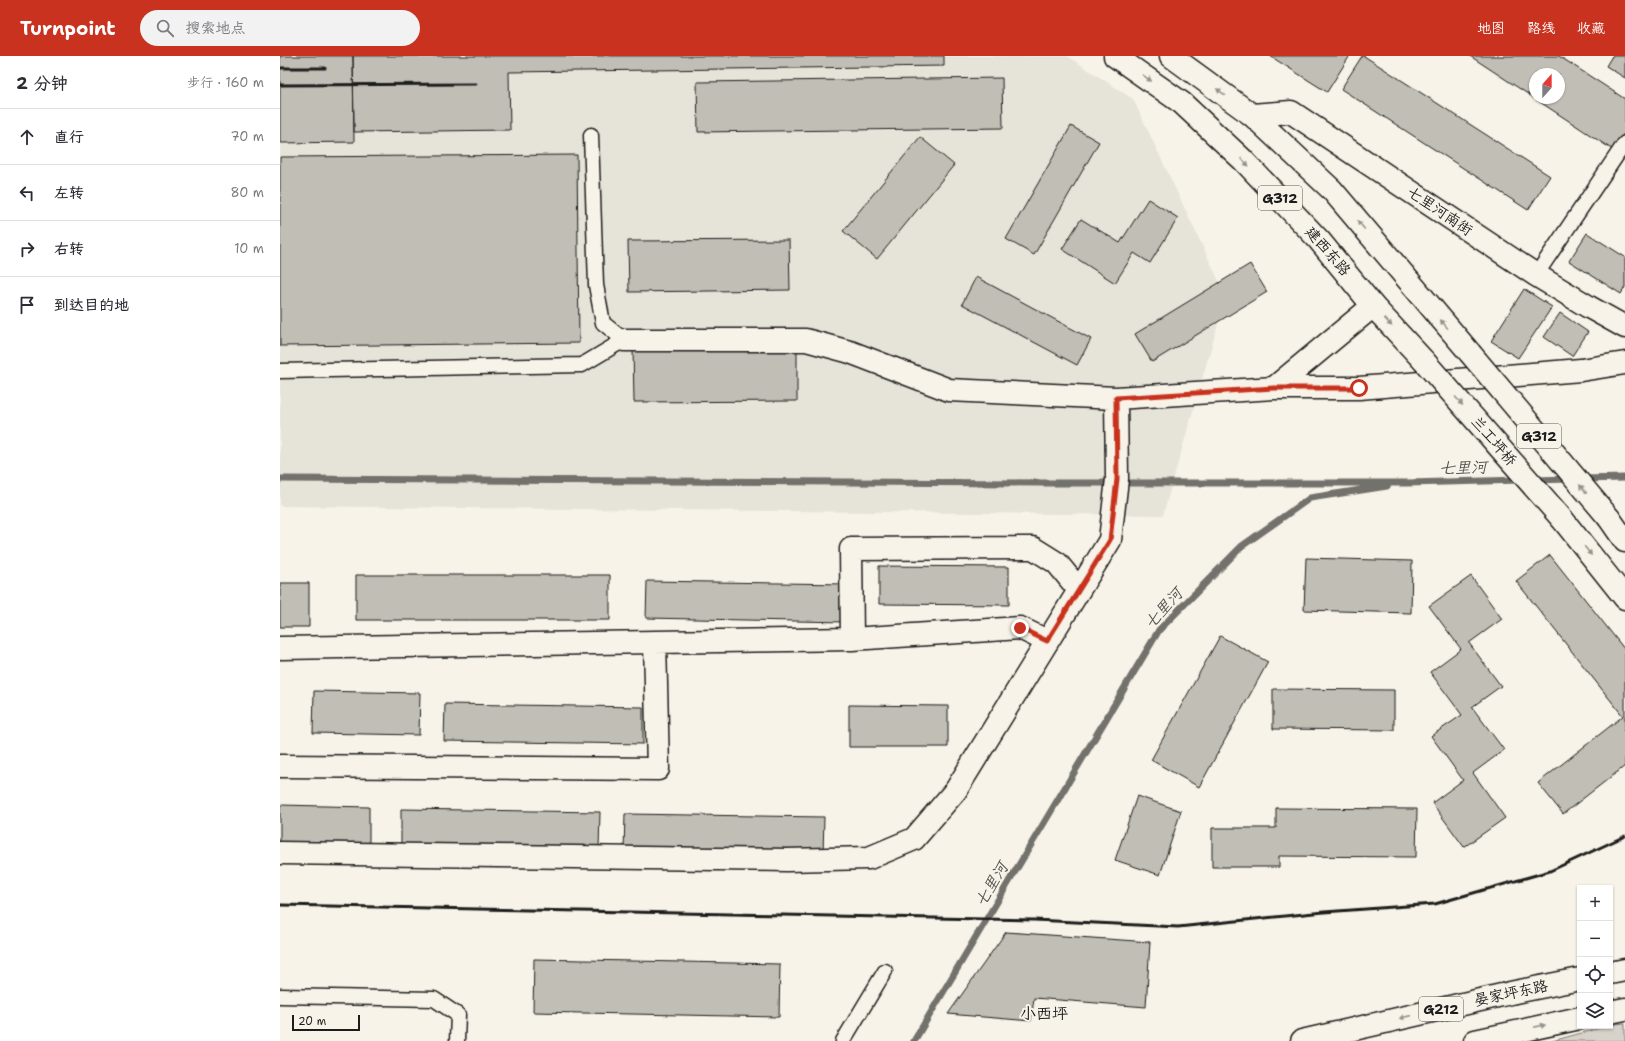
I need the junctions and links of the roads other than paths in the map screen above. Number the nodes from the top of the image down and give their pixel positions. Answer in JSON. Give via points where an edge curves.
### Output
{"nodes":[{"id":1,"x":1115,"y":56,"type":"edge"},
{"id":2,"x":1171,"y":56,"type":"edge"},
{"id":3,"x":1252,"y":115,"type":"junction"},
{"id":4,"x":591,"y":135,"type":"dead end"},
{"id":5,"x":1625,"y":143,"type":"edge"},
{"id":6,"x":1536,"y":275,"type":"junction"},
{"id":7,"x":1373,"y":306,"type":"junction"},
{"id":8,"x":1625,"y":327,"type":"edge"},
{"id":9,"x":624,"y":340,"type":"junction"},
{"id":10,"x":1424,"y":361,"type":"joint"},
{"id":11,"x":1625,"y":363,"type":"edge"},
{"id":12,"x":280,"y":371,"type":"edge"},
{"id":13,"x":1274,"y":388,"type":"junction"},
{"id":14,"x":1116,"y":408,"type":"junction"},
{"id":15,"x":1625,"y":541,"type":"edge"},
{"id":16,"x":1079,"y":590,"type":"junction"},
{"id":17,"x":1625,"y":598,"type":"edge"},
{"id":18,"x":852,"y":639,"type":"junction"},
{"id":19,"x":1047,"y":641,"type":"junction"},
{"id":20,"x":656,"y":642,"type":"junction"},
{"id":21,"x":280,"y":648,"type":"edge"},
{"id":22,"x":280,"y":766,"type":"edge"},
{"id":23,"x":280,"y":853,"type":"edge"},
{"id":24,"x":1625,"y":970,"type":"edge"},
{"id":25,"x":885,"y":971,"type":"dead end"},
{"id":26,"x":1613,"y":972,"type":"edge"},
{"id":27,"x":1577,"y":980,"type":"edge"},
{"id":28,"x":280,"y":996,"type":"edge"},
{"id":29,"x":1625,"y":1010,"type":"edge"},
{"id":30,"x":1613,"y":1012,"type":"edge"},
{"id":31,"x":1577,"y":1019,"type":"edge"},
{"id":32,"x":457,"y":1041,"type":"edge"},
{"id":33,"x":843,"y":1041,"type":"edge"},
{"id":34,"x":1302,"y":1041,"type":"edge"},
{"id":35,"x":1475,"y":1041,"type":"edge"}],
"edges":[{"from":1,"to":7,"type":"main road","name":"建西东路","number":"G312","one_way":true,"via":[[1182,103],[1243,160],[1319,240]]},
{"from":3,"to":2,"type":"main road","number":"G312","one_way":true},
{"from":3,"to":6,"type":"main road","name":"七里河南街","via":[[1291,112]]},
{"from":15,"to":3,"type":"main road","number":"G312","one_way":true,"bridge":true,"via":[[1332,190]]},
{"from":4,"to":9,"type":"lane","via":[[596,285],[603,323]]},
{"from":5,"to":6,"type":"lane"},
{"from":6,"to":8,"type":"main road","name":"七里河南街"},
{"from":7,"to":10,"type":"main road","name":"建西东路","number":"G312","one_way":true},
{"from":7,"to":13,"type":"main road"},
{"from":9,"to":12,"type":"lane","via":[[582,365]]},
{"from":9,"to":14,"type":"main road","via":[[806,340],[850,352],[949,390]]},
{"from":10,"to":17,"type":"main road","name":"兰工坪桥","number":"G312","one_way":true,"bridge":true,"via":[[1563,520]]},
{"from":11,"to":13,"type":"main road","via":[[1582,370],[1359,388]]},
{"from":13,"to":14,"type":"main road"},
{"from":14,"to":16,"type":"main road","via":[[1117,479],[1110,540]]},
{"from":16,"to":18,"type":"main road","via":[[1057,563],[1033,548],[851,549]]},
{"from":16,"to":19,"type":"main road"},
{"from":18,"to":19,"type":"main road","via":[[1020,628]]},
{"from":18,"to":20,"type":"main road"},
{"from":19,"to":23,"type":"main road","via":[[956,790],[914,839],[869,858],[788,860]]},
{"from":20,"to":21,"type":"main road"},
{"from":20,"to":22,"type":"main road","via":[[658,769]]},
{"from":24,"to":26,"type":"main road"},
{"from":25,"to":33,"type":"lane"},
{"from":27,"to":34,"type":"main road","name":"晏家坪东路","number":"G212","one_way":true},
{"from":28,"to":32,"type":"lane","via":[[434,999],[458,1015]]},
{"from":29,"to":30,"type":"main road"},
{"from":35,"to":31,"type":"main road","one_way":true}]}
